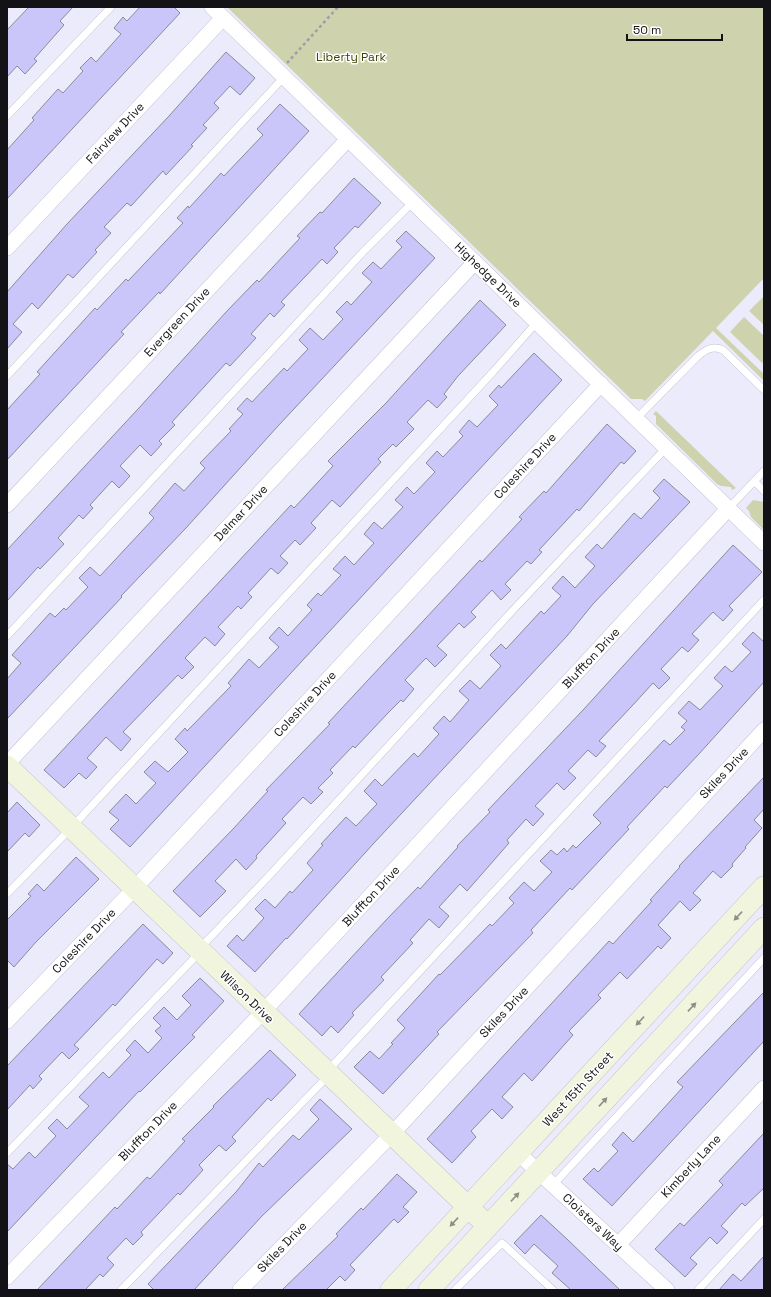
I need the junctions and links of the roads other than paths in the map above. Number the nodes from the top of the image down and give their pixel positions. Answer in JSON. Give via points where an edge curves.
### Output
{"nodes":[{"id":1,"x":111,"y":7,"type":"edge"},
{"id":2,"x":212,"y":7,"type":"edge"},
{"id":3,"x":223,"y":18,"type":"junction"},
{"id":4,"x":284,"y":71,"type":"junction"},
{"id":5,"x":7,"y":116,"type":"edge"},
{"id":6,"x":348,"y":139,"type":"junction"},
{"id":7,"x":413,"y":202,"type":"junction"},
{"id":8,"x":7,"y":248,"type":"edge"},
{"id":9,"x":475,"y":262,"type":"junction"},
{"id":10,"x":537,"y":322,"type":"junction"},
{"id":11,"x":7,"y":376,"type":"edge"},
{"id":12,"x":601,"y":384,"type":"junction"},
{"id":13,"x":764,"y":390,"type":"edge"},
{"id":14,"x":636,"y":419,"type":"junction"},
{"id":15,"x":666,"y":448,"type":"junction"},
{"id":16,"x":764,"y":471,"type":"edge"},
{"id":17,"x":754,"y":481,"type":"junction"},
{"id":18,"x":764,"y":491,"type":"edge"},
{"id":19,"x":7,"y":505,"type":"edge"},
{"id":20,"x":728,"y":509,"type":"junction"},
{"id":21,"x":764,"y":543,"type":"edge"},
{"id":22,"x":764,"y":600,"type":"edge"},
{"id":23,"x":7,"y":636,"type":"edge"},
{"id":24,"x":764,"y":730,"type":"edge"},
{"id":25,"x":7,"y":765,"type":"edge"},
{"id":26,"x":71,"y":828,"type":"junction"},
{"id":27,"x":764,"y":887,"type":"edge"},
{"id":28,"x":134,"y":889,"type":"junction"},
{"id":29,"x":7,"y":894,"type":"edge"},
{"id":30,"x":764,"y":928,"type":"edge"},
{"id":31,"x":199,"y":951,"type":"junction"},
{"id":32,"x":764,"y":958,"type":"edge"},
{"id":33,"x":263,"y":1012,"type":"junction"},
{"id":34,"x":7,"y":1021,"type":"edge"},
{"id":35,"x":329,"y":1075,"type":"junction"},
{"id":36,"x":764,"y":1088,"type":"edge"},
{"id":37,"x":391,"y":1134,"type":"junction"},
{"id":38,"x":7,"y":1153,"type":"edge"},
{"id":39,"x":518,"y":1153,"type":"junction"},
{"id":40,"x":546,"y":1178,"type":"junction"},
{"id":41,"x":468,"y":1207,"type":"junction"},
{"id":42,"x":764,"y":1219,"type":"edge"},
{"id":43,"x":488,"y":1226,"type":"junction"},
{"id":44,"x":618,"y":1245,"type":"junction"},
{"id":45,"x":7,"y":1277,"type":"edge"},
{"id":46,"x":121,"y":1290,"type":"edge"},
{"id":47,"x":240,"y":1290,"type":"edge"},
{"id":48,"x":391,"y":1290,"type":"edge"},
{"id":49,"x":429,"y":1290,"type":"edge"},
{"id":50,"x":455,"y":1290,"type":"edge"},
{"id":51,"x":552,"y":1290,"type":"edge"},
{"id":52,"x":667,"y":1290,"type":"edge"},
{"id":53,"x":698,"y":1290,"type":"edge"}],
"edges":[{"from":1,"to":5,"type":"lane"},
{"from":2,"to":3,"type":"street","name":"Highedge Drive"},
{"from":3,"to":4,"type":"street","name":"Highedge Drive"},
{"from":3,"to":8,"type":"street","name":"Fairview Drive"},
{"from":4,"to":6,"type":"street","name":"Highedge Drive"},
{"from":4,"to":11,"type":"lane"},
{"from":6,"to":7,"type":"street","name":"Highedge Drive"},
{"from":6,"to":19,"type":"street","name":"Evergreen Drive"},
{"from":7,"to":9,"type":"street","name":"Highedge Drive"},
{"from":7,"to":23,"type":"lane","via":[[342,274]]},
{"from":9,"to":10,"type":"street","name":"Highedge Drive"},
{"from":9,"to":25,"type":"street","name":"Delmar Drive"},
{"from":10,"to":12,"type":"street","name":"Highedge Drive"},
{"from":10,"to":26,"type":"lane"},
{"from":12,"to":14,"type":"street","name":"Highedge Drive"},
{"from":12,"to":28,"type":"street","name":"Coleshire Drive"},
{"from":13,"to":14,"type":"lane","via":[[723,350],[718,347],[711,348],[697,357]]},
{"from":14,"to":15,"type":"street","name":"Highedge Drive"},
{"from":15,"to":20,"type":"street","name":"Highedge Drive"},
{"from":15,"to":31,"type":"lane"},
{"from":16,"to":17,"type":"lane"},
{"from":17,"to":18,"type":"lane"},
{"from":17,"to":20,"type":"lane"},
{"from":20,"to":21,"type":"street","name":"Highedge Drive"},
{"from":20,"to":33,"type":"street","name":"Bluffton Drive"},
{"from":22,"to":35,"type":"lane","via":[[334,1064]]},
{"from":24,"to":37,"type":"street","name":"Skiles Drive"},
{"from":25,"to":26,"type":"main road","name":"Wilson Drive"},
{"from":26,"to":28,"type":"main road","name":"Wilson Drive"},
{"from":26,"to":29,"type":"lane"},
{"from":27,"to":39,"type":"main road","name":"West 15th Street","one_way":true},
{"from":28,"to":31,"type":"main road","name":"Wilson Drive"},
{"from":28,"to":34,"type":"street","name":"Coleshire Drive"},
{"from":40,"to":30,"type":"main road","one_way":true},
{"from":31,"to":33,"type":"main road","name":"Wilson Drive"},
{"from":31,"to":38,"type":"lane"},
{"from":32,"to":40,"type":"lane"},
{"from":33,"to":35,"type":"main road","name":"Wilson Drive"},
{"from":33,"to":45,"type":"street","name":"Bluffton Drive"},
{"from":35,"to":37,"type":"main road","name":"Wilson Drive"},
{"from":35,"to":46,"type":"lane"},
{"from":36,"to":44,"type":"street","name":"Kimberly Lane"},
{"from":37,"to":41,"type":"main road","name":"Wilson Drive"},
{"from":37,"to":47,"type":"street","name":"Skiles Drive"},
{"from":39,"to":40,"type":"street","name":"Cloisters Way"},
{"from":39,"to":41,"type":"main road","name":"West 15th Street"},
{"from":43,"to":40,"type":"main road","one_way":true},
{"from":40,"to":44,"type":"street","name":"Cloisters Way"},
{"from":41,"to":43,"type":"main road","name":"Wilson Drive"},
{"from":41,"to":48,"type":"main road","name":"West 15th Street","one_way":true},
{"from":42,"to":53,"type":"lane"},
{"from":43,"to":49,"type":"main road"},
{"from":44,"to":52,"type":"street","name":"Cloisters Way"},
{"from":50,"to":51,"type":"lane","via":[[502,1243]]}]}
